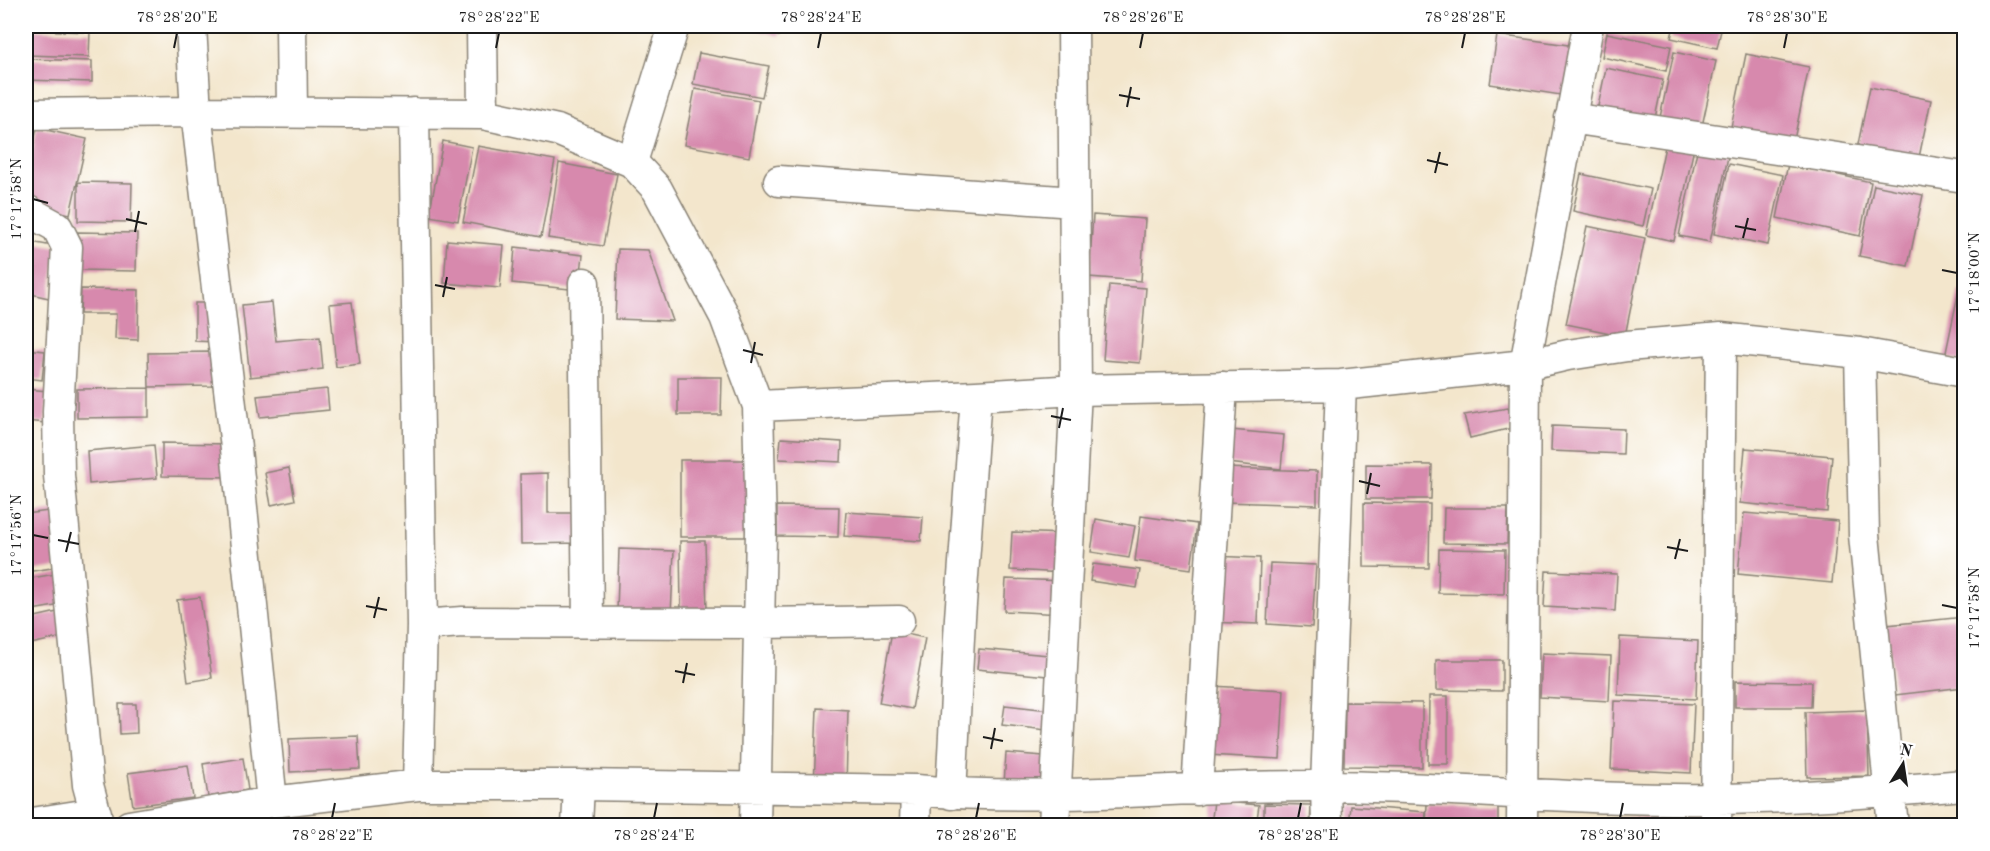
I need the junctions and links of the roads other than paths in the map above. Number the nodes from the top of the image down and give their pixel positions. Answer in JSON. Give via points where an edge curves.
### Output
{"nodes":[{"id":1,"x":191,"y":26,"type":"edge"},
{"id":2,"x":291,"y":26,"type":"edge"},
{"id":3,"x":482,"y":26,"type":"edge"},
{"id":4,"x":674,"y":26,"type":"edge"},
{"id":5,"x":1073,"y":26,"type":"edge"},
{"id":6,"x":1588,"y":26,"type":"edge"},
{"id":7,"x":196,"y":112,"type":"junction"},
{"id":8,"x":292,"y":112,"type":"junction"},
{"id":9,"x":414,"y":113,"type":"junction"},
{"id":10,"x":26,"y":114,"type":"edge"},
{"id":11,"x":483,"y":114,"type":"junction"},
{"id":12,"x":1570,"y":118,"type":"junction"},
{"id":13,"x":632,"y":162,"type":"junction"},
{"id":14,"x":1965,"y":177,"type":"edge"},
{"id":15,"x":779,"y":181,"type":"dead end"},
{"id":16,"x":1074,"y":202,"type":"junction"},
{"id":17,"x":26,"y":210,"type":"edge"},
{"id":18,"x":584,"y":283,"type":"dead end"},
{"id":19,"x":1721,"y":338,"type":"junction"},
{"id":20,"x":1860,"y":353,"type":"junction"},
{"id":21,"x":1525,"y":365,"type":"junction"},
{"id":22,"x":1965,"y":372,"type":"edge"},
{"id":23,"x":1341,"y":385,"type":"junction"},
{"id":24,"x":1222,"y":387,"type":"junction"},
{"id":25,"x":1076,"y":390,"type":"junction"},
{"id":26,"x":976,"y":396,"type":"junction"},
{"id":27,"x":758,"y":406,"type":"junction"},
{"id":28,"x":899,"y":621,"type":"dead end"},
{"id":29,"x":588,"y":622,"type":"junction"},
{"id":30,"x":760,"y":623,"type":"junction"},
{"id":31,"x":422,"y":625,"type":"junction"},
{"id":32,"x":1965,"y":784,"type":"edge"},
{"id":33,"x":418,"y":785,"type":"junction"},
{"id":34,"x":579,"y":785,"type":"junction"},
{"id":35,"x":1326,"y":786,"type":"junction"},
{"id":36,"x":755,"y":788,"type":"junction"},
{"id":37,"x":916,"y":790,"type":"junction"},
{"id":38,"x":1197,"y":790,"type":"junction"},
{"id":39,"x":1888,"y":791,"type":"junction"},
{"id":40,"x":951,"y":794,"type":"junction"},
{"id":41,"x":1055,"y":794,"type":"junction"},
{"id":42,"x":1523,"y":794,"type":"junction"},
{"id":43,"x":272,"y":802,"type":"junction"},
{"id":44,"x":1716,"y":812,"type":"edge"},
{"id":45,"x":228,"y":818,"type":"edge"},
{"id":46,"x":97,"y":819,"type":"edge"},
{"id":47,"x":26,"y":824,"type":"edge"},
{"id":48,"x":129,"y":825,"type":"edge"},
{"id":49,"x":577,"y":825,"type":"edge"},
{"id":50,"x":755,"y":825,"type":"edge"},
{"id":51,"x":915,"y":825,"type":"edge"},
{"id":52,"x":1054,"y":825,"type":"edge"},
{"id":53,"x":1326,"y":825,"type":"edge"},
{"id":54,"x":1522,"y":825,"type":"edge"},
{"id":55,"x":1893,"y":825,"type":"edge"}],
"edges":[{"from":1,"to":7,"type":"street"},
{"from":2,"to":8,"type":"street"},
{"from":3,"to":11,"type":"street"},
{"from":4,"to":13,"type":"street"},
{"from":5,"to":16,"type":"street"},
{"from":6,"to":12,"type":"street"},
{"from":7,"to":8,"type":"street"},
{"from":7,"to":10,"type":"street"},
{"from":7,"to":43,"type":"street"},
{"from":8,"to":9,"type":"street"},
{"from":9,"to":11,"type":"street"},
{"from":9,"to":31,"type":"street"},
{"from":11,"to":13,"type":"street","via":[[557,130]]},
{"from":12,"to":14,"type":"street"},
{"from":12,"to":21,"type":"street"},
{"from":13,"to":27,"type":"street","via":[[657,189],[726,317]]},
{"from":15,"to":16,"type":"street"},
{"from":16,"to":25,"type":"street"},
{"from":17,"to":46,"type":"street","via":[[57,226],[67,247],[58,412],[59,475],[88,785]]},
{"from":18,"to":29,"type":"street"},
{"from":19,"to":20,"type":"street"},
{"from":19,"to":21,"type":"street","via":[[1627,346]]},
{"from":19,"to":44,"type":"street"},
{"from":20,"to":22,"type":"street"},
{"from":20,"to":39,"type":"street","via":[[1864,535]]},
{"from":21,"to":23,"type":"street"},
{"from":21,"to":42,"type":"street"},
{"from":23,"to":24,"type":"street"},
{"from":23,"to":35,"type":"street"},
{"from":24,"to":25,"type":"street"},
{"from":24,"to":38,"type":"street"},
{"from":25,"to":26,"type":"street"},
{"from":25,"to":41,"type":"street"},
{"from":26,"to":27,"type":"street"},
{"from":26,"to":40,"type":"street"},
{"from":27,"to":30,"type":"street"},
{"from":28,"to":30,"type":"street"},
{"from":29,"to":30,"type":"street"},
{"from":29,"to":31,"type":"street"},
{"from":30,"to":36,"type":"street"},
{"from":31,"to":33,"type":"street"},
{"from":32,"to":39,"type":"street"},
{"from":33,"to":34,"type":"street"},
{"from":33,"to":43,"type":"street"},
{"from":34,"to":36,"type":"street"},
{"from":34,"to":49,"type":"street"},
{"from":35,"to":38,"type":"street"},
{"from":35,"to":42,"type":"street"},
{"from":35,"to":53,"type":"street"},
{"from":36,"to":37,"type":"street"},
{"from":36,"to":50,"type":"street"},
{"from":37,"to":40,"type":"street"},
{"from":37,"to":51,"type":"street"},
{"from":38,"to":41,"type":"street"},
{"from":39,"to":44,"type":"street"},
{"from":39,"to":55,"type":"street"},
{"from":40,"to":41,"type":"street"},
{"from":41,"to":52,"type":"street"},
{"from":42,"to":44,"type":"street"},
{"from":42,"to":54,"type":"street"},
{"from":43,"to":45,"type":"street"},
{"from":45,"to":48,"type":"street"},
{"from":46,"to":47,"type":"street"}]}
